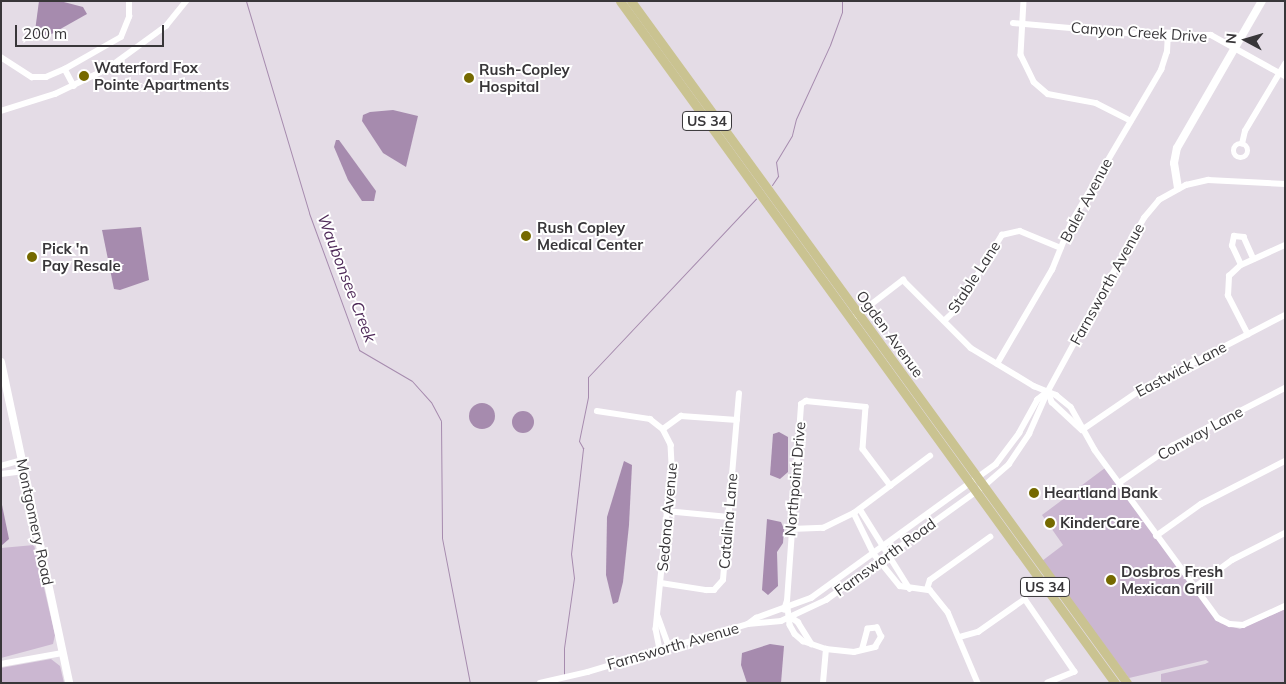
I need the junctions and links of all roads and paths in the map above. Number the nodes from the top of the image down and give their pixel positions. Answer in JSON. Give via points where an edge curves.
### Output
{"nodes":[{"id":1,"x":129,"y":1,"type":"edge"},
{"id":2,"x":186,"y":1,"type":"edge"},
{"id":3,"x":620,"y":1,"type":"edge"},
{"id":4,"x":631,"y":1,"type":"edge"},
{"id":5,"x":1024,"y":1,"type":"edge"},
{"id":6,"x":1262,"y":1,"type":"edge"},
{"id":7,"x":1013,"y":23,"type":"dead end"},
{"id":8,"x":1022,"y":23,"type":"junction"},
{"id":9,"x":1168,"y":35,"type":"junction"},
{"id":10,"x":1235,"y":47,"type":"junction"},
{"id":11,"x":1,"y":57,"type":"edge"},
{"id":12,"x":1285,"y":64,"type":"edge"},
{"id":13,"x":65,"y":69,"type":"junction"},
{"id":14,"x":1282,"y":74,"type":"edge"},
{"id":15,"x":74,"y":86,"type":"junction"},
{"id":16,"x":1,"y":111,"type":"edge"},
{"id":17,"x":1131,"y":121,"type":"junction"},
{"id":18,"x":1242,"y":144,"type":"dead end"},
{"id":19,"x":1285,"y":184,"type":"edge"},
{"id":20,"x":1178,"y":188,"type":"junction"},
{"id":21,"x":1285,"y":245,"type":"edge"},
{"id":22,"x":1061,"y":248,"type":"junction"},
{"id":23,"x":1254,"y":259,"type":"junction"},
{"id":24,"x":1241,"y":265,"type":"junction"},
{"id":25,"x":1285,"y":315,"type":"edge"},
{"id":26,"x":855,"y":317,"type":"junction"},
{"id":27,"x":944,"y":321,"type":"junction"},
{"id":28,"x":1248,"y":335,"type":"junction"},
{"id":29,"x":1,"y":362,"type":"edge"},
{"id":30,"x":997,"y":364,"type":"junction"},
{"id":31,"x":1285,"y":388,"type":"edge"},
{"id":32,"x":1048,"y":391,"type":"junction"},
{"id":33,"x":739,"y":394,"type":"dead end"},
{"id":34,"x":597,"y":411,"type":"dead end"},
{"id":35,"x":737,"y":420,"type":"junction"},
{"id":36,"x":663,"y":429,"type":"junction"},
{"id":37,"x":1082,"y":430,"type":"junction"},
{"id":38,"x":930,"y":456,"type":"dead end"},
{"id":39,"x":22,"y":460,"type":"junction"},
{"id":40,"x":1285,"y":461,"type":"edge"},
{"id":41,"x":1,"y":466,"type":"edge"},
{"id":42,"x":24,"y":471,"type":"junction"},
{"id":43,"x":1,"y":474,"type":"edge"},
{"id":44,"x":978,"y":478,"type":"junction"},
{"id":45,"x":1119,"y":483,"type":"junction"},
{"id":46,"x":891,"y":486,"type":"junction"},
{"id":47,"x":984,"y":486,"type":"junction"},
{"id":48,"x":972,"y":488,"type":"junction"},
{"id":49,"x":860,"y":509,"type":"junction"},
{"id":50,"x":666,"y":511,"type":"junction"},
{"id":51,"x":854,"y":513,"type":"junction"},
{"id":52,"x":729,"y":517,"type":"junction"},
{"id":53,"x":791,"y":529,"type":"junction"},
{"id":54,"x":1285,"y":533,"type":"edge"},
{"id":55,"x":1156,"y":536,"type":"junction"},
{"id":56,"x":990,"y":537,"type":"dead end"},
{"id":57,"x":883,"y":548,"type":"junction"},
{"id":58,"x":874,"y":554,"type":"junction"},
{"id":59,"x":888,"y":556,"type":"junction"},
{"id":60,"x":880,"y":561,"type":"junction"},
{"id":61,"x":660,"y":583,"type":"junction"},
{"id":62,"x":1195,"y":587,"type":"junction"},
{"id":63,"x":786,"y":588,"type":"junction"},
{"id":64,"x":910,"y":589,"type":"junction"},
{"id":65,"x":927,"y":589,"type":"junction"},
{"id":66,"x":806,"y":600,"type":"junction"},
{"id":67,"x":1285,"y":606,"type":"edge"},
{"id":68,"x":786,"y":609,"type":"junction"},
{"id":69,"x":658,"y":616,"type":"junction"},
{"id":70,"x":791,"y":617,"type":"junction"},
{"id":71,"x":748,"y":624,"type":"junction"},
{"id":72,"x":960,"y":637,"type":"junction"},
{"id":73,"x":669,"y":646,"type":"junction"},
{"id":74,"x":863,"y":648,"type":"dead end"},
{"id":75,"x":660,"y":649,"type":"junction"},
{"id":76,"x":826,"y":650,"type":"junction"},
{"id":77,"x":62,"y":653,"type":"junction"},
{"id":78,"x":1,"y":664,"type":"edge"},
{"id":79,"x":69,"y":683,"type":"edge"},
{"id":80,"x":540,"y":683,"type":"edge"},
{"id":81,"x":823,"y":683,"type":"edge"},
{"id":82,"x":978,"y":683,"type":"edge"},
{"id":83,"x":1048,"y":683,"type":"edge"},
{"id":84,"x":1115,"y":683,"type":"edge"},
{"id":85,"x":1127,"y":683,"type":"edge"}],
"edges":[{"from":1,"to":13,"type":"street","via":[[129,17],[120,37]]},
{"from":2,"to":15,"type":"street","via":[[174,18],[141,46]]},
{"from":3,"to":26,"type":"main road","name":"Ogden Avenue","number":"US 34"},
{"from":4,"to":26,"type":"main road","name":"Ogden Avenue","number":"US 34"},
{"from":5,"to":8,"type":"street"},
{"from":6,"to":10,"type":"street"},
{"from":7,"to":8,"type":"street","name":"Canyon Creek Drive"},
{"from":8,"to":9,"type":"street","name":"Canyon Creek Drive"},
{"from":8,"to":17,"type":"street","via":[[1023,65],[1040,88],[1056,97],[1096,102]]},
{"from":9,"to":10,"type":"street","name":"Canyon Creek Drive","via":[[1211,35]]},
{"from":9,"to":17,"type":"street","name":"Baler Avenue","via":[[1164,63]]},
{"from":10,"to":14,"type":"street","name":"Canyon Creek Drive"},
{"from":10,"to":20,"type":"street","via":[[1177,148],[1174,163]]},
{"from":11,"to":13,"type":"street","via":[[32,77],[46,77]]},
{"from":12,"to":14,"type":"street"},
{"from":13,"to":15,"type":"street"},
{"from":14,"to":18,"type":"street","via":[[1245,131]]},
{"from":15,"to":16,"type":"street"},
{"from":17,"to":22,"type":"street","name":"Baler Avenue","via":[[1071,223]]},
{"from":19,"to":20,"type":"street","via":[[1216,179]]},
{"from":20,"to":32,"type":"street","name":"Farnsworth Avenue","via":[[1159,200],[1144,218]]},
{"from":21,"to":23,"type":"street"},
{"from":22,"to":27,"type":"street","name":"Stable Lane","via":[[1024,232],[1002,235],[956,310]]},
{"from":22,"to":30,"type":"street","name":"Baler Avenue","via":[[1052,270]]},
{"from":23,"to":24,"type":"street"},
{"from":23,"to":24,"type":"street","via":[[1244,237],[1234,236],[1232,246]]},
{"from":24,"to":28,"type":"street","via":[[1229,276],[1226,289]]},
{"from":25,"to":28,"type":"street","name":"Eastwick Lane"},
{"from":26,"to":27,"type":"street","via":[[902,280]]},
{"from":26,"to":44,"type":"main road","name":"Ogden Avenue","number":"US 34"},
{"from":26,"to":48,"type":"main road","name":"Ogden Avenue","number":"US 34"},
{"from":27,"to":30,"type":"street","via":[[971,348]]},
{"from":28,"to":37,"type":"street","name":"Eastwick Lane","via":[[1139,391]]},
{"from":29,"to":39,"type":"street","name":"Montgomery Road"},
{"from":30,"to":32,"type":"street"},
{"from":31,"to":45,"type":"street","name":"Conway Lane","via":[[1172,446]]},
{"from":32,"to":37,"type":"street","via":[[1052,402]]},
{"from":32,"to":44,"type":"street","name":"Farnsworth Avenue","via":[[1036,400],[1003,457]]},
{"from":32,"to":47,"type":"street","name":"Farnsworth Avenue","via":[[1020,449]]},
{"from":33,"to":35,"type":"street","name":"Catalina Lane"},
{"from":34,"to":36,"type":"street","via":[[640,416]]},
{"from":35,"to":36,"type":"street","via":[[681,416]]},
{"from":35,"to":52,"type":"street","name":"Catalina Lane"},
{"from":36,"to":50,"type":"street","name":"Sedona Avenue","via":[[672,454]]},
{"from":37,"to":45,"type":"street"},
{"from":38,"to":46,"type":"street"},
{"from":39,"to":41,"type":"street"},
{"from":39,"to":42,"type":"street","name":"Montgomery Road"},
{"from":40,"to":55,"type":"street","via":[[1201,504]]},
{"from":42,"to":43,"type":"street"},
{"from":42,"to":77,"type":"street","name":"Montgomery Road"},
{"from":44,"to":47,"type":"main road","name":"Ogden Avenue","number":"US 34"},
{"from":44,"to":48,"type":"street","name":"Farnsworth Avenue"},
{"from":45,"to":55,"type":"street"},
{"from":46,"to":49,"type":"street"},
{"from":46,"to":53,"type":"street","name":"Northpoint Drive","via":[[863,449],[866,406],[806,401],[801,404]]},
{"from":47,"to":48,"type":"street","name":"Farnsworth Avenue"},
{"from":47,"to":85,"type":"main road","name":"Ogden Avenue","number":"US 34"},
{"from":48,"to":57,"type":"street","name":"Farnsworth Road"},
{"from":48,"to":59,"type":"street","name":"Farnsworth Road"},
{"from":48,"to":84,"type":"main road","name":"Ogden Avenue","number":"US 34"},
{"from":49,"to":51,"type":"street"},
{"from":49,"to":57,"type":"street"},
{"from":50,"to":52,"type":"street"},
{"from":50,"to":61,"type":"street","name":"Sedona Avenue"},
{"from":51,"to":53,"type":"street","via":[[824,528]]},
{"from":51,"to":58,"type":"street"},
{"from":52,"to":61,"type":"street","name":"Catalina Lane","via":[[720,586],[706,590]]},
{"from":53,"to":63,"type":"street","name":"Northpoint Drive"},
{"from":54,"to":62,"type":"street","via":[[1232,560]]},
{"from":55,"to":62,"type":"street"},
{"from":56,"to":65,"type":"street","via":[[930,580]]},
{"from":57,"to":58,"type":"street","name":"Farnsworth Road"},
{"from":57,"to":59,"type":"street"},
{"from":58,"to":60,"type":"street"},
{"from":58,"to":66,"type":"street","name":"Farnsworth Road"},
{"from":59,"to":60,"type":"street","name":"Farnsworth Road"},
{"from":59,"to":64,"type":"street"},
{"from":60,"to":64,"type":"street","via":[[900,586]]},
{"from":60,"to":70,"type":"street","name":"Farnsworth Road","via":[[826,600]]},
{"from":61,"to":69,"type":"street","name":"Sedona Avenue"},
{"from":62,"to":67,"type":"street","via":[[1214,614],[1230,624],[1249,623]]},
{"from":63,"to":66,"type":"street","via":[[793,598]]},
{"from":63,"to":68,"type":"street","name":"Northpoint Drive"},
{"from":64,"to":65,"type":"street"},
{"from":65,"to":72,"type":"street","via":[[948,612]]},
{"from":66,"to":68,"type":"street","name":"Farnsworth Road"},
{"from":68,"to":70,"type":"street"},
{"from":68,"to":71,"type":"street","name":"Farnsworth Avenue","via":[[756,618]]},
{"from":69,"to":73,"type":"street","name":"Sedona Avenue"},
{"from":69,"to":75,"type":"street","name":"Sedona Avenue","via":[[656,632]]},
{"from":70,"to":71,"type":"street","name":"Farnsworth Avenue","via":[[758,625]]},
{"from":70,"to":76,"type":"street","via":[[812,644]]},
{"from":71,"to":73,"type":"street","name":"Farnsworth Avenue"},
{"from":72,"to":82,"type":"street"},
{"from":72,"to":83,"type":"street","via":[[978,632],[1025,599],[1075,672]]},
{"from":73,"to":75,"type":"street","name":"Farnsworth Avenue"},
{"from":74,"to":76,"type":"street","via":[[854,652]]},
{"from":75,"to":80,"type":"street","name":"Farnsworth Avenue"},
{"from":76,"to":81,"type":"street"},
{"from":77,"to":78,"type":"street"},
{"from":77,"to":79,"type":"street","name":"Montgomery Road"}]}
